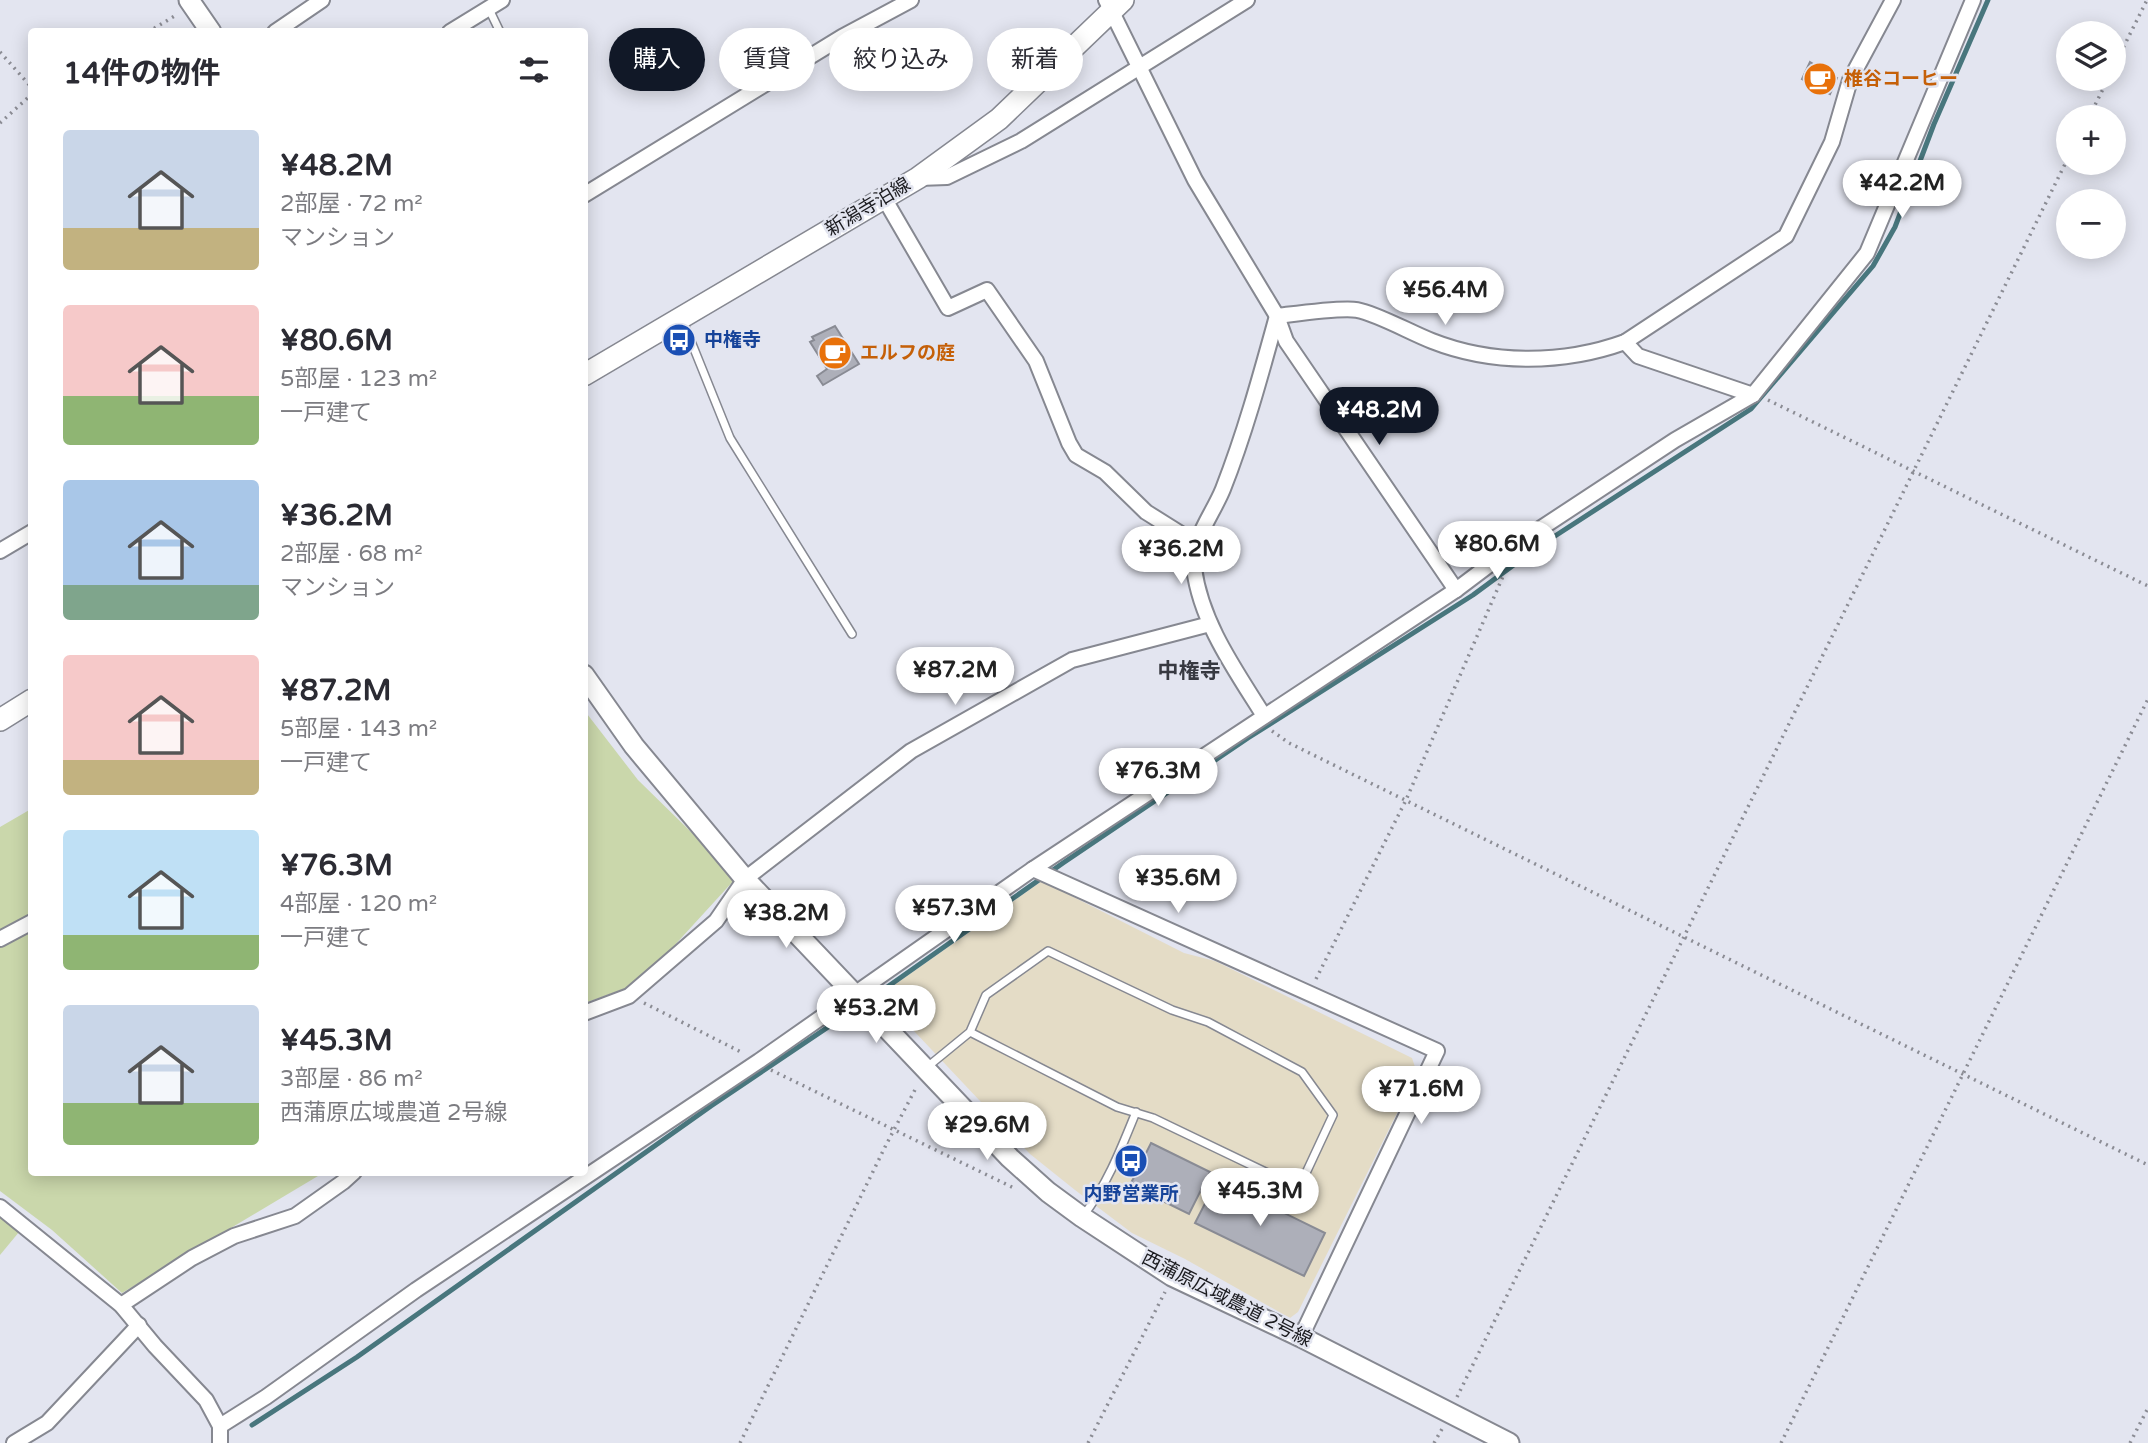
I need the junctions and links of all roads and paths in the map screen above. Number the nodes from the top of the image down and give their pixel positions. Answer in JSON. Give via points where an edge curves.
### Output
{"nodes":[{"id":1,"x":322,"y":0,"type":"edge"},
{"id":2,"x":502,"y":0,"type":"edge"},
{"id":3,"x":911,"y":0,"type":"edge"},
{"id":4,"x":1247,"y":0,"type":"edge"},
{"id":5,"x":1893,"y":0,"type":"edge"},
{"id":6,"x":1973,"y":0,"type":"edge"},
{"id":7,"x":2147,"y":0,"type":"edge"},
{"id":8,"x":190,"y":2,"type":"edge"},
{"id":9,"x":1113,"y":3,"type":"edge"},
{"id":10,"x":488,"y":6,"type":"junction"},
{"id":11,"x":154,"y":28,"type":"edge"},
{"id":12,"x":208,"y":28,"type":"edge"},
{"id":13,"x":281,"y":28,"type":"edge"},
{"id":14,"x":458,"y":28,"type":"edge"},
{"id":15,"x":498,"y":28,"type":"edge"},
{"id":16,"x":2126,"y":42,"type":"edge"},
{"id":17,"x":0,"y":52,"type":"edge"},
{"id":18,"x":1139,"y":68,"type":"junction"},
{"id":19,"x":28,"y":86,"type":"edge"},
{"id":20,"x":28,"y":95,"type":"edge"},
{"id":21,"x":0,"y":123,"type":"edge"},
{"id":22,"x":2060,"y":175,"type":"edge"},
{"id":23,"x":918,"y":178,"type":"junction"},
{"id":24,"x":588,"y":193,"type":"edge"},
{"id":25,"x":884,"y":198,"type":"junction"},
{"id":26,"x":1277,"y":316,"type":"junction"},
{"id":27,"x":681,"y":318,"type":"junction"},
{"id":28,"x":1625,"y":342,"type":"junction"},
{"id":29,"x":588,"y":373,"type":"edge"},
{"id":30,"x":1753,"y":395,"type":"junction"},
{"id":31,"x":1913,"y":470,"type":"junction"},
{"id":32,"x":28,"y":534,"type":"edge"},
{"id":33,"x":1197,"y":544,"type":"junction"},
{"id":34,"x":1517,"y":544,"type":"junction"},
{"id":35,"x":0,"y":551,"type":"edge"},
{"id":36,"x":2148,"y":586,"type":"edge"},
{"id":37,"x":1456,"y":590,"type":"junction"},
{"id":38,"x":1210,"y":624,"type":"junction"},
{"id":39,"x":852,"y":634,"type":"dead end"},
{"id":40,"x":588,"y":681,"type":"edge"},
{"id":41,"x":2148,"y":699,"type":"edge"},
{"id":42,"x":28,"y":702,"type":"edge"},
{"id":43,"x":1264,"y":716,"type":"junction"},
{"id":44,"x":0,"y":720,"type":"edge"},
{"id":45,"x":1406,"y":800,"type":"junction"},
{"id":46,"x":1033,"y":869,"type":"junction"},
{"id":47,"x":745,"y":879,"type":"junction"},
{"id":48,"x":28,"y":924,"type":"edge"},
{"id":49,"x":1684,"y":937,"type":"junction"},
{"id":50,"x":0,"y":939,"type":"edge"},
{"id":51,"x":855,"y":994,"type":"junction"},
{"id":52,"x":1309,"y":994,"type":"junction"},
{"id":53,"x":629,"y":996,"type":"junction"},
{"id":54,"x":588,"y":1011,"type":"edge"},
{"id":55,"x":970,"y":1032,"type":"junction"},
{"id":56,"x":759,"y":1061,"type":"junction"},
{"id":57,"x":926,"y":1069,"type":"junction"},
{"id":58,"x":1962,"y":1074,"type":"junction"},
{"id":59,"x":1136,"y":1112,"type":"junction"},
{"id":60,"x":895,"y":1130,"type":"junction"},
{"id":61,"x":2148,"y":1165,"type":"edge"},
{"id":62,"x":588,"y":1175,"type":"edge"},
{"id":63,"x":350,"y":1176,"type":"edge"},
{"id":64,"x":587,"y":1176,"type":"edge"},
{"id":65,"x":1048,"y":1192,"type":"junction"},
{"id":66,"x":0,"y":1207,"type":"edge"},
{"id":67,"x":1082,"y":1217,"type":"junction"},
{"id":68,"x":1172,"y":1276,"type":"junction"},
{"id":69,"x":121,"y":1305,"type":"junction"},
{"id":70,"x":139,"y":1325,"type":"junction"},
{"id":71,"x":1301,"y":1337,"type":"junction"},
{"id":72,"x":2148,"y":1408,"type":"edge"},
{"id":73,"x":1451,"y":1413,"type":"junction"},
{"id":74,"x":220,"y":1426,"type":"junction"},
{"id":75,"x":14,"y":1443,"type":"edge"},
{"id":76,"x":220,"y":1443,"type":"edge"},
{"id":77,"x":740,"y":1443,"type":"edge"},
{"id":78,"x":1088,"y":1443,"type":"edge"},
{"id":79,"x":1434,"y":1443,"type":"edge"},
{"id":80,"x":1509,"y":1443,"type":"edge"},
{"id":81,"x":1781,"y":1443,"type":"edge"},
{"id":82,"x":2130,"y":1443,"type":"edge"}],
"edges":[{"from":1,"to":13,"type":"street"},
{"from":2,"to":10,"type":"street"},
{"from":3,"to":24,"type":"street","via":[[842,37]]},
{"from":4,"to":18,"type":"street"},
{"from":5,"to":28,"type":"street","via":[[1850,80],[1832,142],[1786,236]]},
{"from":6,"to":30,"type":"street","via":[[1867,253]]},
{"from":7,"to":16,"type":"path"},
{"from":8,"to":11,"type":"path"},
{"from":8,"to":12,"type":"street"},
{"from":9,"to":18,"type":"street"},
{"from":9,"to":23,"type":"main road","name":"新潟寺泊線","via":[[999,119]]},
{"from":10,"to":14,"type":"street"},
{"from":10,"to":15,"type":"lane"},
{"from":17,"to":19,"type":"path"},
{"from":18,"to":23,"type":"street","via":[[1021,141],[947,177]]},
{"from":18,"to":26,"type":"street","via":[[1195,180]]},
{"from":20,"to":21,"type":"path"},
{"from":22,"to":31,"type":"path"},
{"from":23,"to":25,"type":"main road","name":"新潟寺泊線"},
{"from":25,"to":27,"type":"main road","name":"新潟寺泊線"},
{"from":25,"to":33,"type":"street","via":[[948,308],[986,290],[1036,361],[1076,456],[1105,472],[1146,512]]},
{"from":26,"to":28,"type":"street","via":[[1356,310],[1435,342],[1489,357],[1556,359]]},
{"from":26,"to":33,"type":"street","via":[[1255,397]]},
{"from":26,"to":37,"type":"street","via":[[1286,341]]},
{"from":27,"to":29,"type":"main road","name":"新潟寺泊線"},
{"from":27,"to":39,"type":"lane","via":[[730,438]]},
{"from":28,"to":30,"type":"street","via":[[1638,356]]},
{"from":30,"to":31,"type":"path"},
{"from":30,"to":34,"type":"street","via":[[1675,440]]},
{"from":31,"to":36,"type":"path"},
{"from":31,"to":49,"type":"path"},
{"from":32,"to":35,"type":"street"},
{"from":33,"to":38,"type":"street","via":[[1194,566]]},
{"from":34,"to":37,"type":"street"},
{"from":34,"to":45,"type":"path"},
{"from":37,"to":43,"type":"street"},
{"from":38,"to":43,"type":"street"},
{"from":38,"to":47,"type":"street","via":[[1072,660],[911,751]]},
{"from":40,"to":47,"type":"street","name":"西蒲原広域農道 2号線","via":[[634,746]]},
{"from":41,"to":58,"type":"path"},
{"from":42,"to":44,"type":"main road"},
{"from":43,"to":45,"type":"path","via":[[1272,732],[1289,743]]},
{"from":43,"to":46,"type":"street"},
{"from":45,"to":49,"type":"path"},
{"from":45,"to":52,"type":"path"},
{"from":46,"to":51,"type":"street"},
{"from":46,"to":52,"type":"street"},
{"from":47,"to":51,"type":"street","name":"西蒲原広域農道 2号線"},
{"from":47,"to":53,"type":"street","via":[[716,921]]},
{"from":48,"to":50,"type":"street"},
{"from":49,"to":58,"type":"path"},
{"from":49,"to":73,"type":"path"},
{"from":51,"to":56,"type":"street"},
{"from":51,"to":57,"type":"street","name":"西蒲原広域農道 2号線"},
{"from":52,"to":71,"type":"street","via":[[1437,1051]]},
{"from":53,"to":54,"type":"street"},
{"from":53,"to":56,"type":"path"},
{"from":55,"to":57,"type":"lane"},
{"from":55,"to":59,"type":"lane","via":[[1117,1107]]},
{"from":55,"to":59,"type":"lane","via":[[986,995],[1048,951],[1172,1010],[1208,1022],[1302,1072],[1333,1115],[1299,1188]]},
{"from":56,"to":60,"type":"path"},
{"from":56,"to":62,"type":"street"},
{"from":57,"to":60,"type":"path"},
{"from":57,"to":65,"type":"street","name":"西蒲原広域農道 2号線"},
{"from":58,"to":61,"type":"path"},
{"from":58,"to":81,"type":"path"},
{"from":59,"to":67,"type":"lane","via":[[1095,1200]]},
{"from":60,"to":65,"type":"path","via":[[1021,1192]]},
{"from":60,"to":77,"type":"path"},
{"from":63,"to":69,"type":"street","via":[[295,1216],[192,1258]]},
{"from":64,"to":74,"type":"street"},
{"from":65,"to":67,"type":"street","name":"西蒲原広域農道 2号線"},
{"from":66,"to":69,"type":"street"},
{"from":67,"to":68,"type":"street","name":"西蒲原広域農道 2号線"},
{"from":68,"to":71,"type":"street","name":"西蒲原広域農道 2号線"},
{"from":68,"to":78,"type":"path"},
{"from":69,"to":70,"type":"street"},
{"from":70,"to":74,"type":"street","via":[[206,1400]]},
{"from":70,"to":75,"type":"street","via":[[47,1423]]},
{"from":71,"to":73,"type":"street","name":"西蒲原広域農道 2号線"},
{"from":72,"to":82,"type":"path"},
{"from":73,"to":79,"type":"path"},
{"from":73,"to":80,"type":"street","name":"西蒲原広域農道 2号線"},
{"from":74,"to":76,"type":"street"}]}
